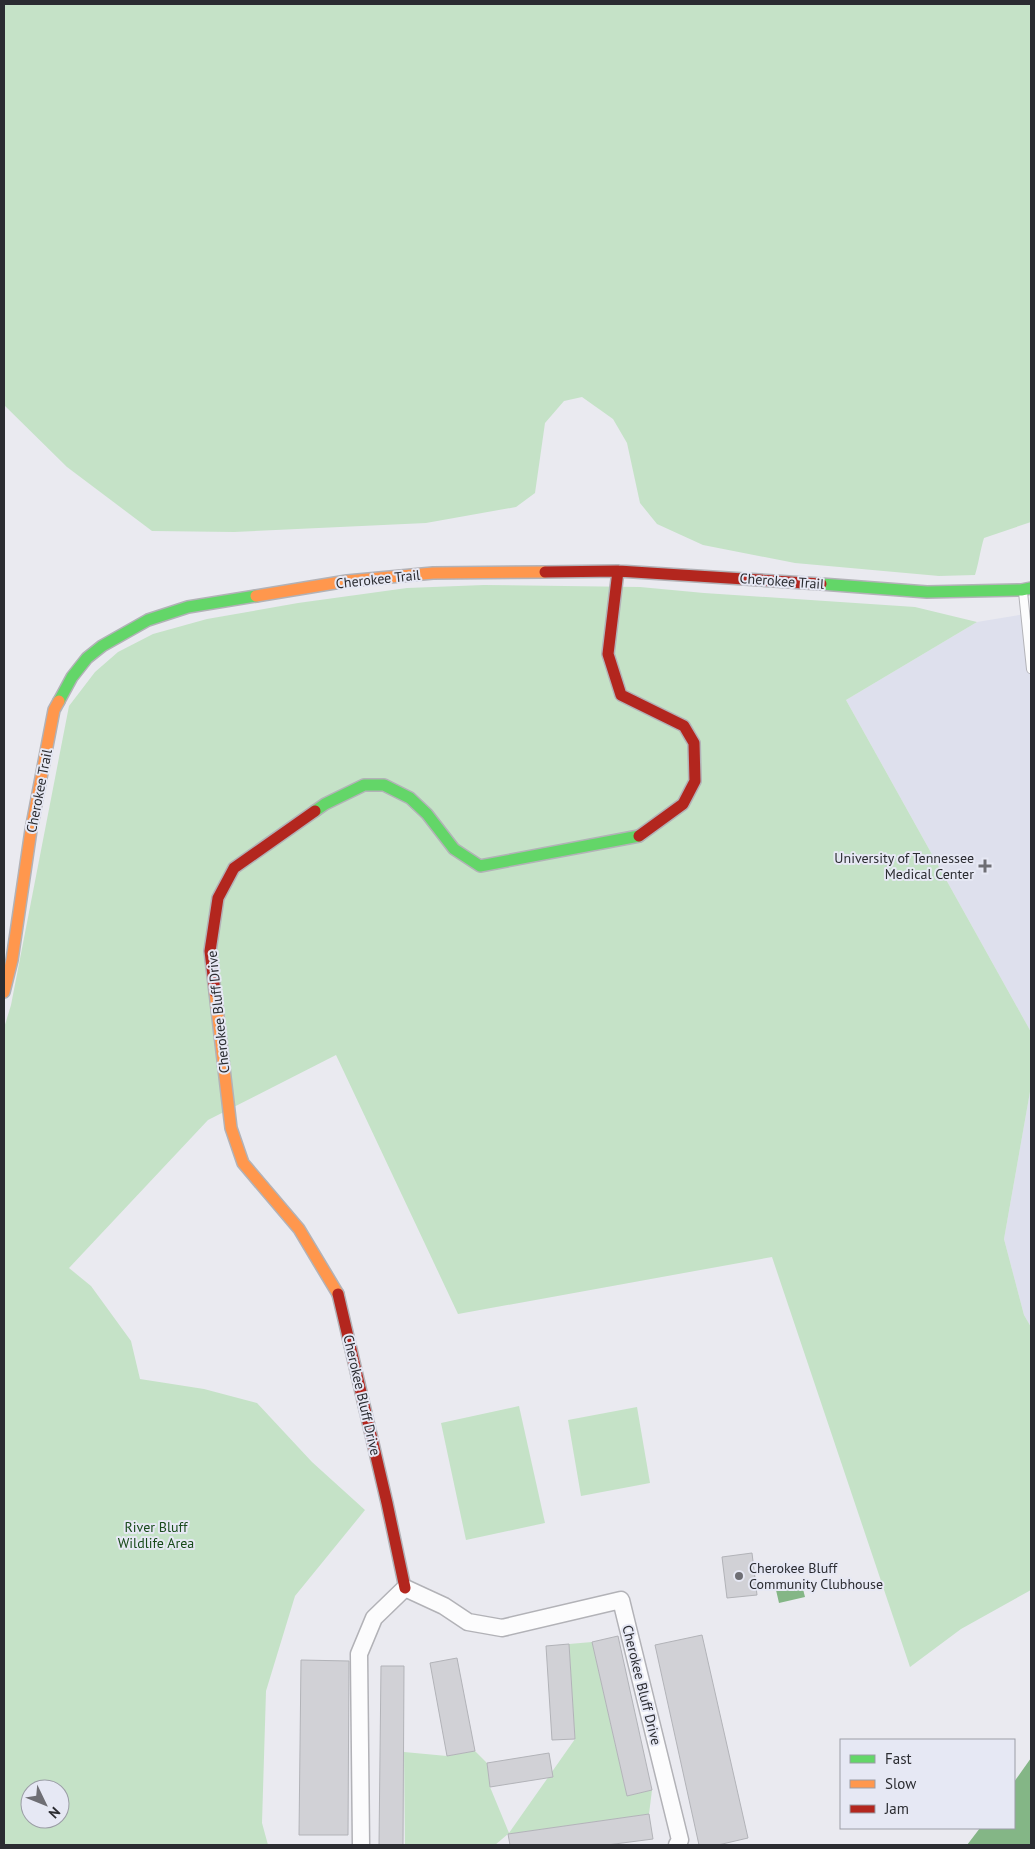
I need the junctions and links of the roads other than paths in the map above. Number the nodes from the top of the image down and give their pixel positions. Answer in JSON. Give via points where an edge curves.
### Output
{"nodes":[{"id":1,"x":618,"y":571,"type":"junction"},
{"id":2,"x":1027,"y":588,"type":"edge"},
{"id":3,"x":1031,"y":669,"type":"edge"},
{"id":4,"x":4,"y":992,"type":"edge"},
{"id":5,"x":405,"y":1588,"type":"junction"},
{"id":6,"x":361,"y":1845,"type":"edge"},
{"id":7,"x":677,"y":1845,"type":"edge"}],
"edges":[{"from":1,"to":2,"type":"street","name":"Cherokee Trail","via":[[927,592]]},
{"from":1,"to":4,"type":"street","name":"Cherokee Trail","via":[[433,573],[347,582],[188,607],[148,620],[102,646],[72,677],[54,710]]},
{"from":1,"to":5,"type":"street","name":"Cherokee Bluff Drive","via":[[608,654],[621,695],[684,726],[694,743],[694,781],[683,804],[637,838],[480,866],[454,849],[428,814],[410,798],[384,785],[364,785],[325,804],[234,868],[218,898],[210,952],[231,1128],[243,1163],[299,1229],[337,1290]]},
{"from":2,"to":3,"type":"lane"},
{"from":5,"to":6,"type":"street","via":[[374,1618],[359,1654]]},
{"from":5,"to":7,"type":"street","name":"Cherokee Bluff Drive","via":[[444,1606],[468,1622],[502,1628],[621,1600],[680,1840]]}]}
